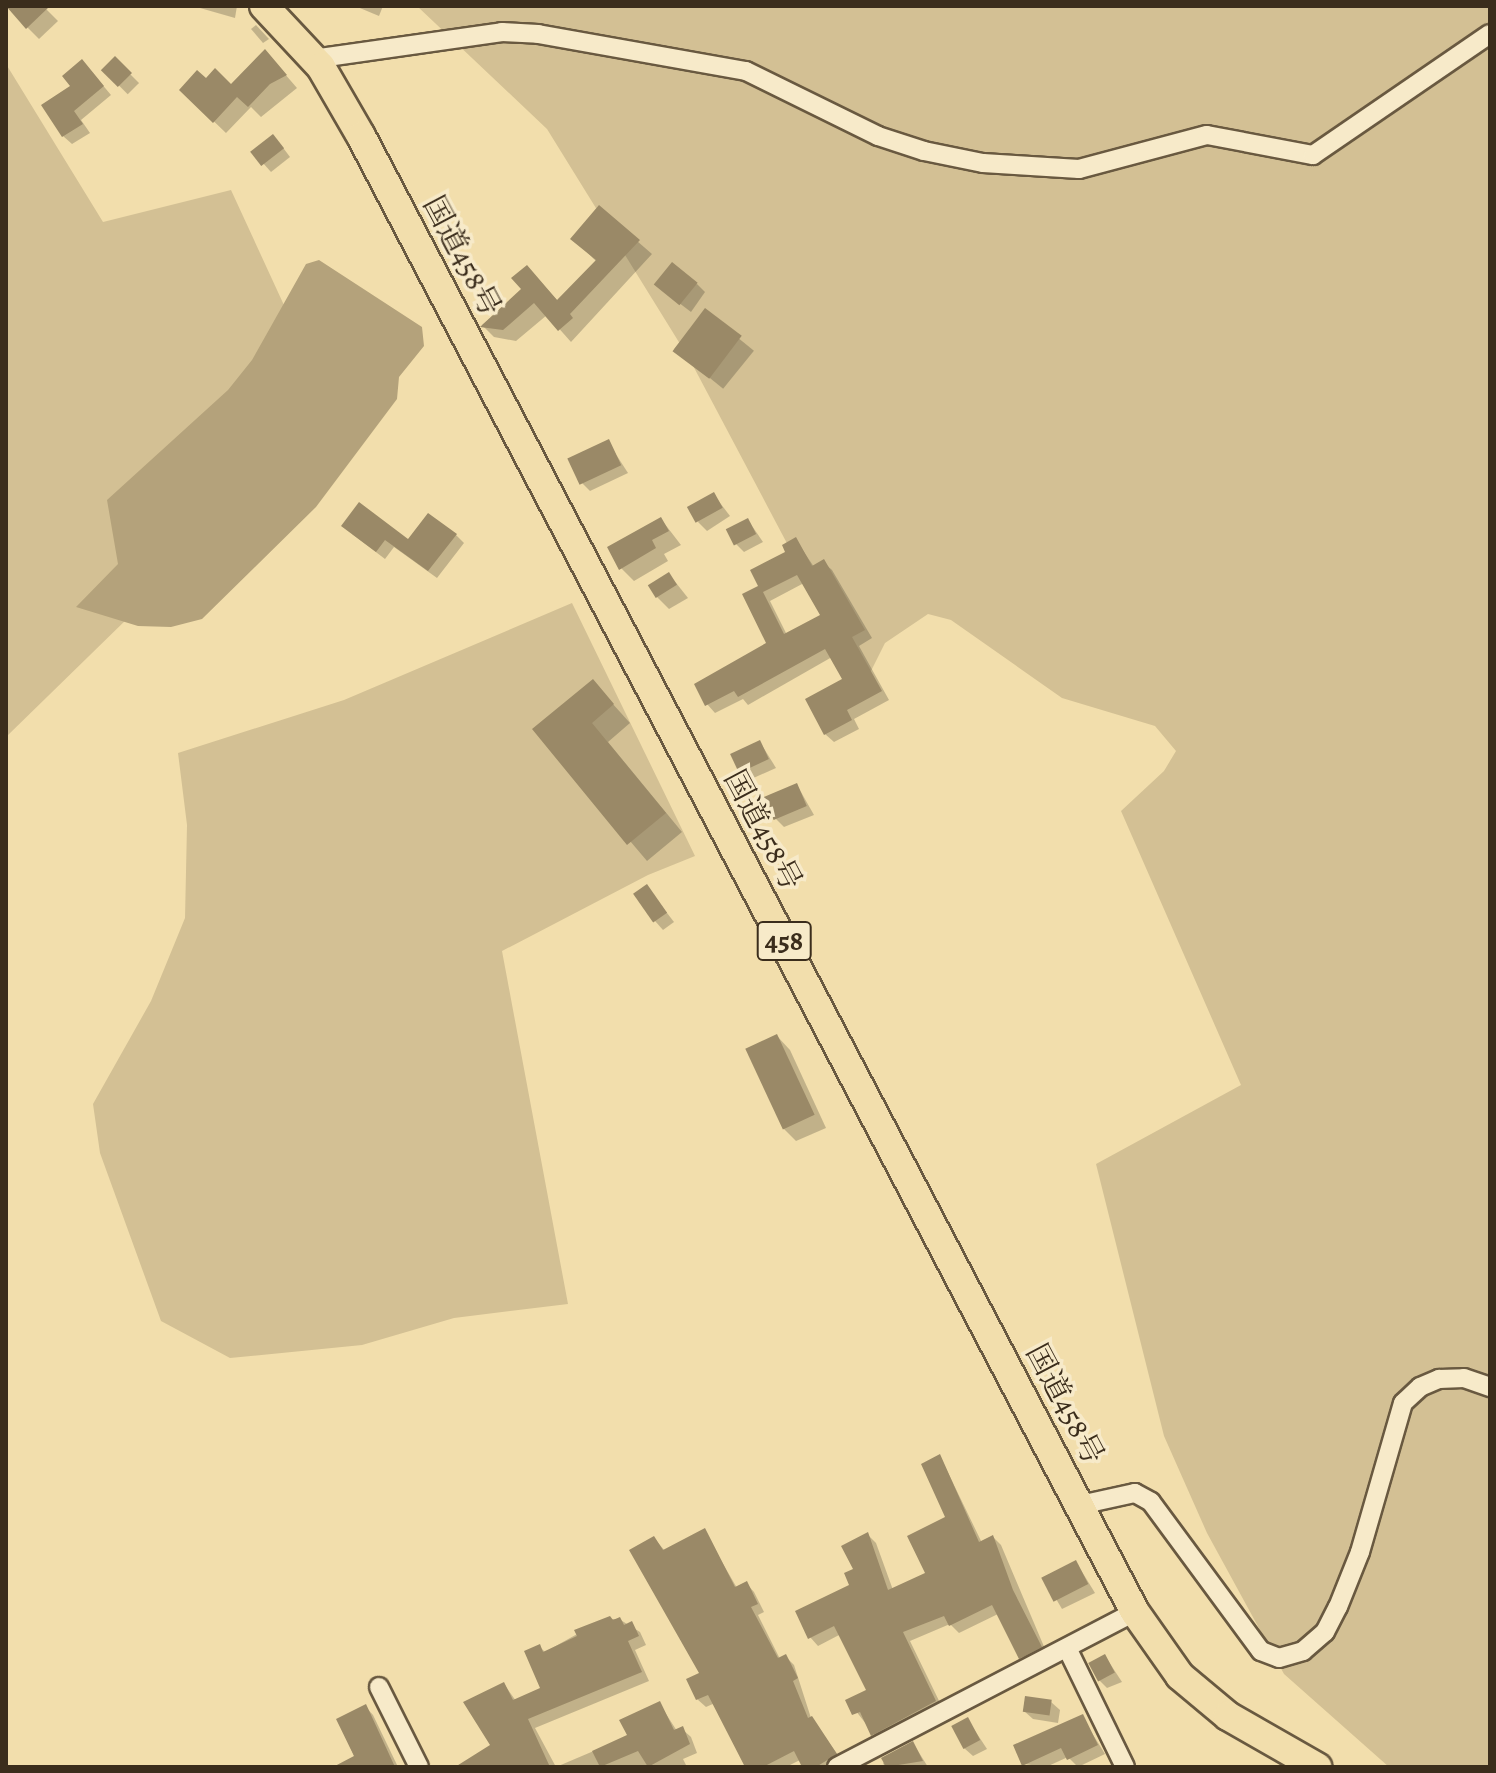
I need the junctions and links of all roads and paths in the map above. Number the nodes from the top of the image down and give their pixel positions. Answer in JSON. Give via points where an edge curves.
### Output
{"nodes":[{"id":1,"x":264,"y":6,"type":"edge"},
{"id":2,"x":1490,"y":34,"type":"edge"},
{"id":3,"x":313,"y":59,"type":"junction"},
{"id":4,"x":1490,"y":1387,"type":"edge"},
{"id":5,"x":1080,"y":1505,"type":"junction"},
{"id":6,"x":1135,"y":1612,"type":"junction"},
{"id":7,"x":1068,"y":1650,"type":"junction"},
{"id":8,"x":379,"y":1687,"type":"dead end"},
{"id":9,"x":419,"y":1767,"type":"edge"},
{"id":10,"x":837,"y":1767,"type":"edge"},
{"id":11,"x":1125,"y":1767,"type":"edge"},
{"id":12,"x":1317,"y":1767,"type":"edge"}],
"edges":[{"from":1,"to":3,"type":"highway","name":"国道458号","number":"458"},
{"from":2,"to":3,"type":"street","via":[[1313,155],[1207,135],[1079,169],[983,163],[924,151],[878,136],[746,71],[538,34],[502,32]]},
{"from":3,"to":5,"type":"highway","name":"国道458号","number":"458","via":[[361,136]]},
{"from":4,"to":5,"type":"street","via":[[1464,1378],[1439,1379],[1403,1403],[1344,1593],[1325,1632],[1303,1651],[1279,1658],[1261,1651],[1151,1502],[1135,1493]]},
{"from":5,"to":6,"type":"highway","name":"国道458号","number":"458"},
{"from":6,"to":7,"type":"street"},
{"from":6,"to":12,"type":"highway","name":"国道458号","number":"458","via":[[1180,1676],[1228,1716]]},
{"from":7,"to":10,"type":"street"},
{"from":7,"to":11,"type":"street"},
{"from":8,"to":9,"type":"street"}]}
